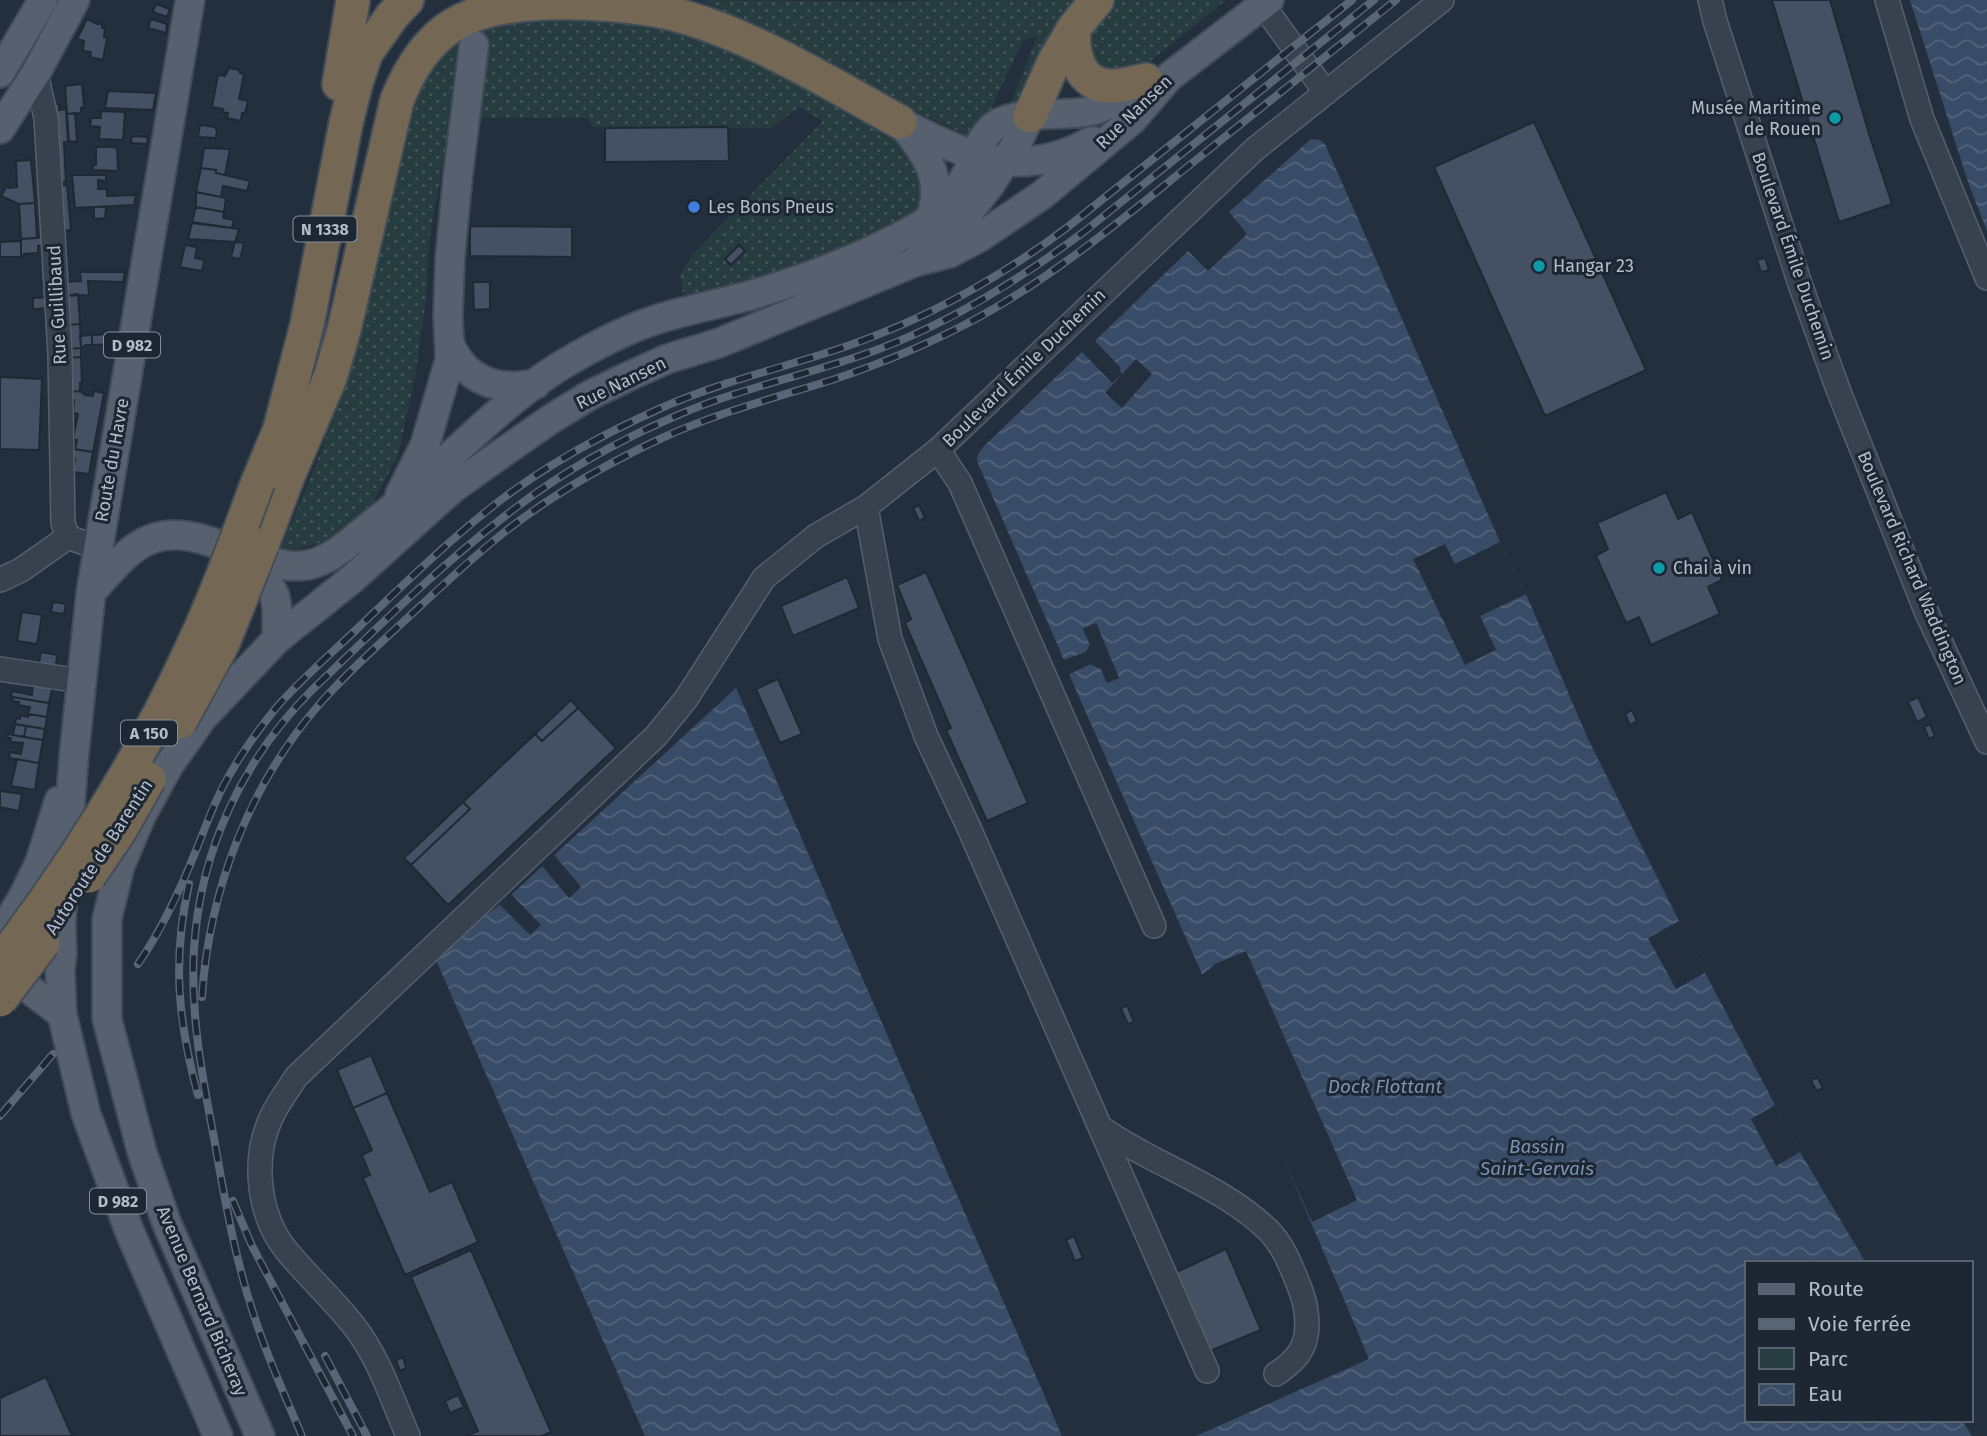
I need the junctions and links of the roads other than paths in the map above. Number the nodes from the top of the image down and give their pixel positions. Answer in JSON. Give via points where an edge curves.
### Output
{"nodes":[{"id":1,"x":42,"y":0,"type":"edge"},
{"id":2,"x":190,"y":0,"type":"edge"},
{"id":3,"x":353,"y":0,"type":"edge"},
{"id":4,"x":453,"y":0,"type":"edge"},
{"id":5,"x":1097,"y":0,"type":"edge"},
{"id":6,"x":1442,"y":0,"type":"edge"},
{"id":7,"x":1710,"y":0,"type":"edge"},
{"id":8,"x":1887,"y":0,"type":"edge"},
{"id":9,"x":1266,"y":2,"type":"edge"},
{"id":10,"x":71,"y":9,"type":"edge"},
{"id":11,"x":414,"y":11,"type":"edge"},
{"id":12,"x":1074,"y":28,"type":"junction"},
{"id":13,"x":474,"y":45,"type":"dead end"},
{"id":14,"x":0,"y":73,"type":"edge"},
{"id":15,"x":36,"y":73,"type":"junction"},
{"id":16,"x":1157,"y":79,"type":"junction"},
{"id":17,"x":1326,"y":93,"type":"junction"},
{"id":18,"x":1030,"y":116,"type":"junction"},
{"id":19,"x":1132,"y":120,"type":"junction"},
{"id":20,"x":901,"y":122,"type":"junction"},
{"id":21,"x":0,"y":129,"type":"edge"},
{"id":22,"x":976,"y":156,"type":"junction"},
{"id":23,"x":1005,"y":161,"type":"junction"},
{"id":24,"x":932,"y":217,"type":"junction"},
{"id":25,"x":915,"y":262,"type":"junction"},
{"id":26,"x":1987,"y":278,"type":"edge"},
{"id":27,"x":450,"y":344,"type":"junction"},
{"id":28,"x":536,"y":384,"type":"junction"},
{"id":29,"x":1839,"y":392,"type":"joint"},
{"id":30,"x":938,"y":450,"type":"junction"},
{"id":31,"x":270,"y":476,"type":"junction"},
{"id":32,"x":866,"y":507,"type":"junction"},
{"id":33,"x":393,"y":509,"type":"junction"},
{"id":34,"x":68,"y":537,"type":"junction"},
{"id":35,"x":98,"y":548,"type":"junction"},
{"id":36,"x":258,"y":552,"type":"junction"},
{"id":37,"x":352,"y":579,"type":"junction"},
{"id":38,"x":0,"y":580,"type":"edge"},
{"id":39,"x":91,"y":592,"type":"junction"},
{"id":40,"x":278,"y":639,"type":"junction"},
{"id":41,"x":0,"y":669,"type":"edge"},
{"id":42,"x":81,"y":681,"type":"junction"},
{"id":43,"x":1987,"y":742,"type":"edge"},
{"id":44,"x":74,"y":755,"type":"junction"},
{"id":45,"x":107,"y":919,"type":"junction"},
{"id":46,"x":61,"y":923,"type":"junction"},
{"id":47,"x":1154,"y":926,"type":"dead end"},
{"id":48,"x":0,"y":936,"type":"edge"},
{"id":49,"x":107,"y":951,"type":"junction"},
{"id":50,"x":62,"y":954,"type":"junction"},
{"id":51,"x":2,"y":978,"type":"edge"},
{"id":52,"x":62,"y":1014,"type":"junction"},
{"id":53,"x":1100,"y":1127,"type":"junction"},
{"id":54,"x":1207,"y":1371,"type":"dead end"},
{"id":55,"x":1276,"y":1374,"type":"dead end"},
{"id":56,"x":218,"y":1436,"type":"edge"},
{"id":57,"x":260,"y":1436,"type":"edge"},
{"id":58,"x":408,"y":1436,"type":"edge"}],
"edges":[{"from":1,"to":10,"type":"street","via":[[52,10]]},
{"from":1,"to":14,"type":"main road"},
{"from":2,"to":35,"type":"main road","name":"Route du Havre","number":"D 982"},
{"from":3,"to":31,"type":"highway","number":"A 150","via":[[301,313],[271,427]]},
{"from":4,"to":11,"type":"highway","number":"N 1338"},
{"from":5,"to":12,"type":"highway"},
{"from":6,"to":17,"type":"street","name":"Boulevard Émile Duchemin"},
{"from":7,"to":29,"type":"street","name":"Boulevard Émile Duchemin"},
{"from":8,"to":26,"type":"street","via":[[1922,119]]},
{"from":9,"to":16,"type":"main road","name":"Rue Nansen"},
{"from":9,"to":17,"type":"street"},
{"from":10,"to":15,"type":"main road"},
{"from":11,"to":31,"type":"highway","number":"N 1338","via":[[385,25],[366,52],[356,83],[307,325]]},
{"from":12,"to":16,"type":"highway","via":[[1078,64],[1091,81],[1112,86]]},
{"from":12,"to":18,"type":"highway"},
{"from":13,"to":27,"type":"main road","via":[[450,258]]},
{"from":15,"to":21,"type":"main road"},
{"from":15,"to":34,"type":"street","name":"Rue Guillibaud","via":[[46,118],[60,354],[62,523]]},
{"from":16,"to":18,"type":"main road","name":"Rue Nansen","via":[[1100,108]]},
{"from":16,"to":19,"type":"main road","name":"Rue Nansen"},
{"from":17,"to":30,"type":"street","name":"Boulevard Émile Duchemin","via":[[1255,149]]},
{"from":18,"to":22,"type":"main road","name":"Rue Nansen","via":[[992,127]]},
{"from":18,"to":23,"type":"main road"},
{"from":19,"to":23,"type":"main road","via":[[1073,152],[1041,160]]},
{"from":19,"to":25,"type":"main road","name":"Rue Nansen","via":[[1007,220],[950,253]]},
{"from":20,"to":22,"type":"main road"},
{"from":20,"to":24,"type":"main road","via":[[933,170],[936,202]]},
{"from":20,"to":31,"type":"highway","via":[[759,47],[657,10],[604,4],[514,5],[479,12],[458,23],[418,58],[397,100],[330,378]]},
{"from":22,"to":23,"type":"main road"},
{"from":22,"to":24,"type":"main road","name":"Rue Nansen","via":[[954,195]]},
{"from":23,"to":25,"type":"main road","via":[[967,214]]},
{"from":24,"to":28,"type":"main road","name":"Rue Nansen","via":[[867,253],[815,274],[630,329]]},
{"from":25,"to":37,"type":"main road","name":"Rue Nansen","via":[[719,343],[667,359],[590,395],[453,488]]},
{"from":27,"to":28,"type":"main road","via":[[456,359],[481,379],[507,386]]},
{"from":27,"to":33,"type":"main road","via":[[425,445]]},
{"from":28,"to":33,"type":"main road","name":"Rue Nansen","via":[[490,418]]},
{"from":29,"to":43,"type":"street","name":"Boulevard Richard Waddington","via":[[1926,611]]},
{"from":30,"to":32,"type":"street"},
{"from":30,"to":47,"type":"street","name":"Boulevard Émile Duchemin","via":[[960,483]]},
{"from":31,"to":36,"type":"highway","name":"Autoroute de Barentin","number":"A 150"},
{"from":31,"to":51,"type":"highway","name":"Autoroute de Barentin","number":"A 150","bridge":true,"via":[[161,711],[90,834],[25,929]]},
{"from":32,"to":53,"type":"street","via":[[890,639],[926,736]]},
{"from":32,"to":58,"type":"street","via":[[816,536],[764,578],[686,699],[656,736],[296,1077],[271,1118],[260,1156],[268,1220],[285,1248],[354,1326],[375,1359]]},
{"from":33,"to":36,"type":"main road","name":"Rue Nansen","via":[[316,563],[290,566]]},
{"from":33,"to":37,"type":"main road"},
{"from":34,"to":35,"type":"street"},
{"from":34,"to":38,"type":"street"},
{"from":35,"to":39,"type":"main road","name":"Route du Havre","number":"D 982"},
{"from":36,"to":39,"type":"main road","name":"Rue Nansen","via":[[178,534],[152,539],[136,547]]},
{"from":36,"to":40,"type":"main road","via":[[275,596]]},
{"from":36,"to":51,"type":"highway","name":"Autoroute de Barentin","number":"A 150","bridge":true,"via":[[223,643],[119,832],[47,938]]},
{"from":37,"to":40,"type":"main road","name":"Rue Nansen"},
{"from":39,"to":42,"type":"main road","name":"Route du Havre","number":"D 982"},
{"from":40,"to":45,"type":"main road","name":"Rue Nansen","via":[[203,717],[169,765],[120,866]]},
{"from":41,"to":42,"type":"street"},
{"from":42,"to":44,"type":"main road","name":"Route du Havre","number":"D 982"},
{"from":44,"to":46,"type":"main road","name":"Route du Havre","number":"D 982"},
{"from":44,"to":48,"type":"main road","via":[[40,862]]},
{"from":45,"to":46,"type":"main road"},
{"from":45,"to":49,"type":"main road","name":"Avenue Bernard Bicheray","number":"D 982"},
{"from":46,"to":48,"type":"main road"},
{"from":46,"to":50,"type":"main road","number":"D 982"},
{"from":49,"to":50,"type":"main road"},
{"from":49,"to":57,"type":"main road","name":"Avenue Bernard Bicheray","number":"D 982","via":[[107,1019],[142,1153],[167,1224]]},
{"from":50,"to":51,"type":"main road"},
{"from":50,"to":52,"type":"main road","number":"D 982"},
{"from":51,"to":52,"type":"main road"},
{"from":52,"to":56,"type":"main road","number":"D 982","via":[[86,1114],[105,1166]]},
{"from":53,"to":54,"type":"street"},
{"from":53,"to":55,"type":"street","via":[[1240,1209],[1269,1231],[1283,1250],[1305,1300],[1307,1330],[1300,1353]]}]}
